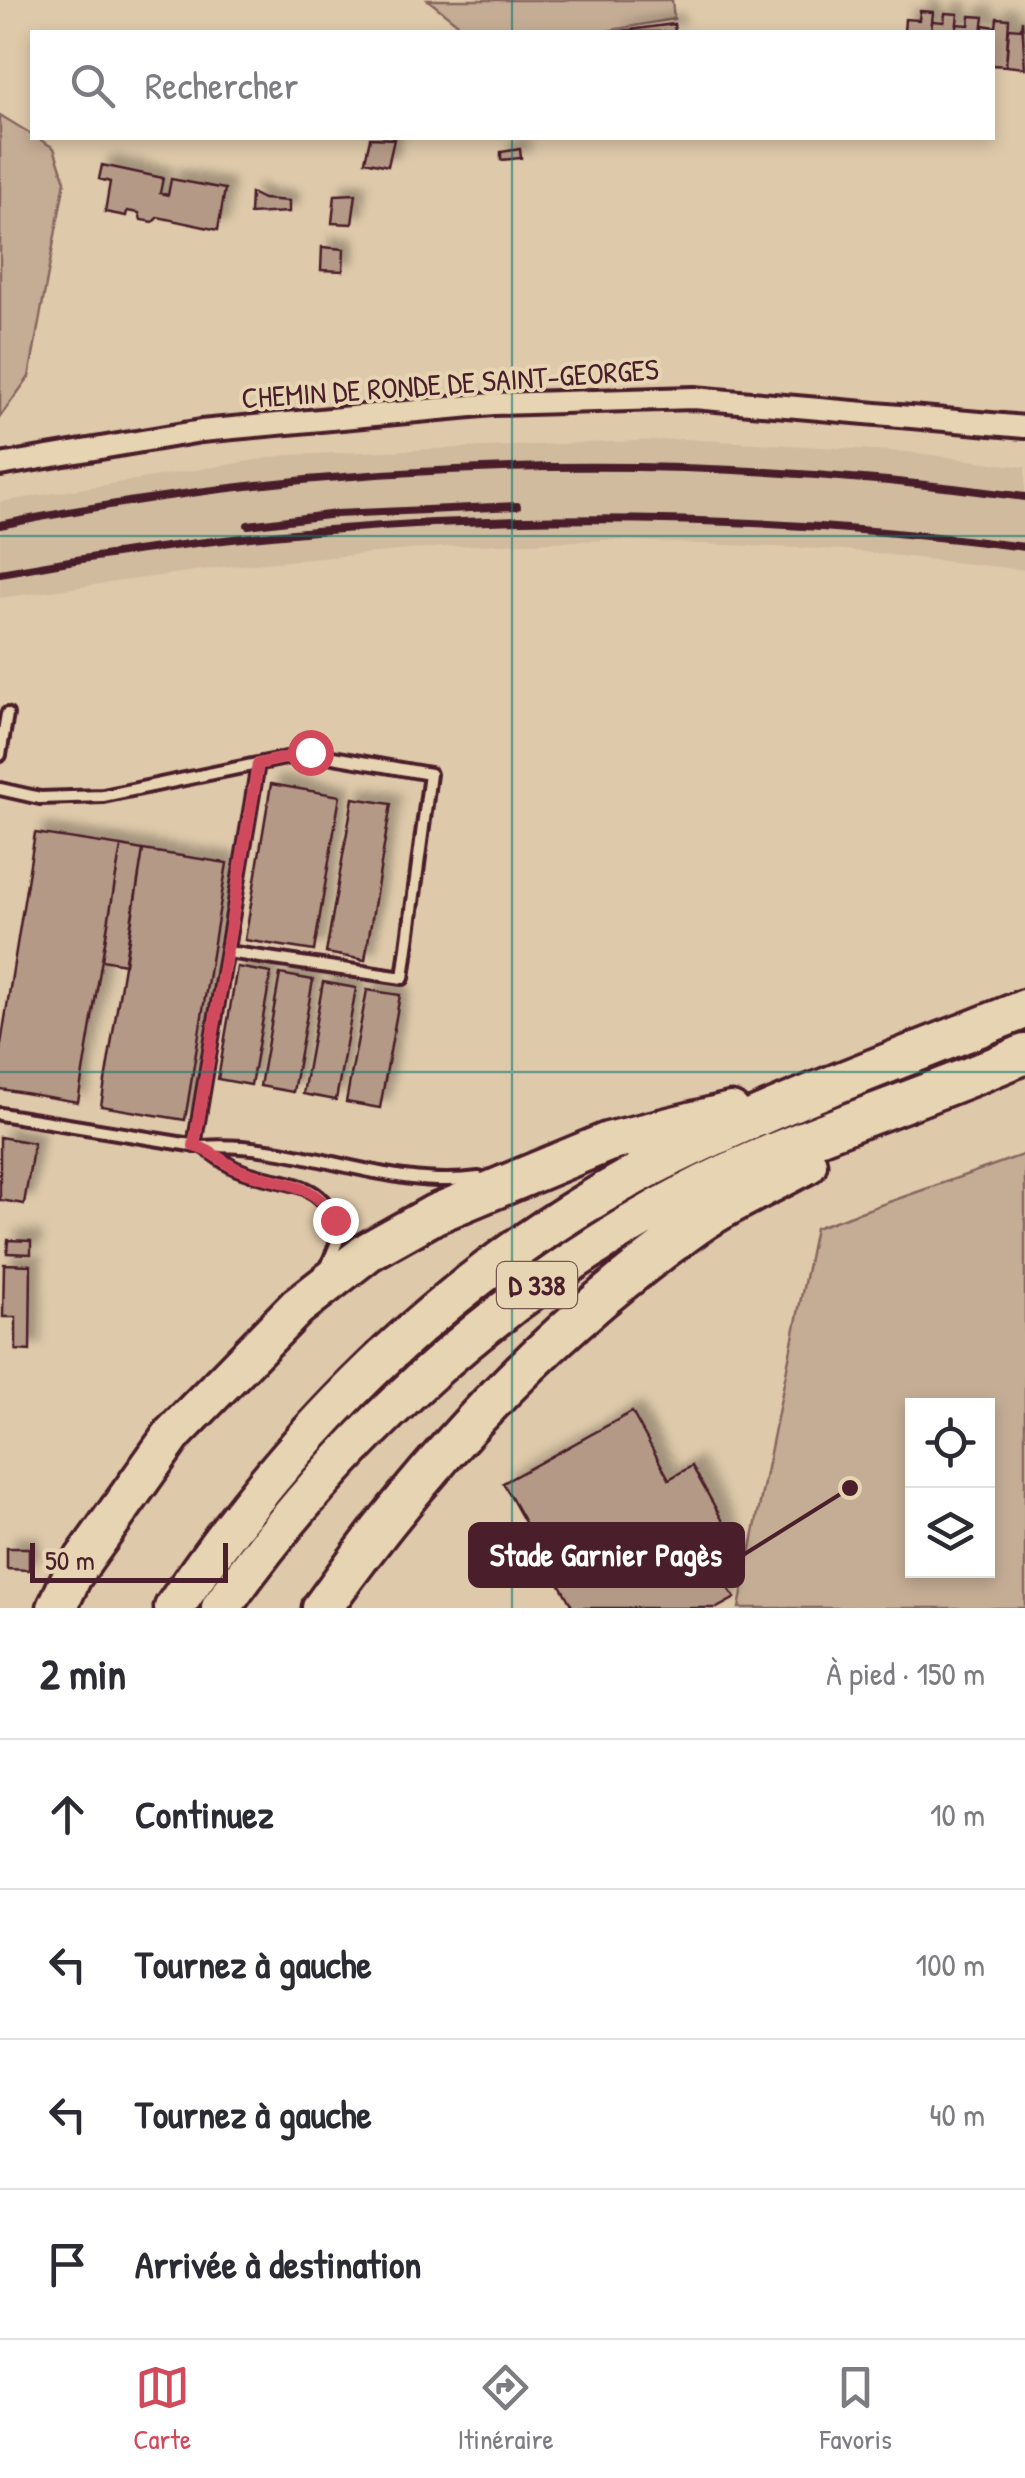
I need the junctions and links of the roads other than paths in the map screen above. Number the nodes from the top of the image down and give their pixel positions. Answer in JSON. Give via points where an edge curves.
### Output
{"nodes":[{"id":1,"x":1025,"y":427,"type":"edge"},
{"id":2,"x":0,"y":465,"type":"edge"},
{"id":3,"x":7,"y":714,"type":"dead end"},
{"id":4,"x":0,"y":755,"type":"edge"},
{"id":5,"x":258,"y":764,"type":"junction"},
{"id":6,"x":0,"y":789,"type":"edge"},
{"id":7,"x":227,"y":952,"type":"junction"},
{"id":8,"x":1025,"y":1009,"type":"edge"},
{"id":9,"x":1025,"y":1054,"type":"edge"},
{"id":10,"x":830,"y":1088,"type":"junction"},
{"id":11,"x":945,"y":1089,"type":"junction"},
{"id":12,"x":0,"y":1114,"type":"edge"},
{"id":13,"x":199,"y":1147,"type":"junction"},
{"id":14,"x":568,"y":1158,"type":"junction"},
{"id":15,"x":230,"y":1376,"type":"junction"},
{"id":16,"x":57,"y":1608,"type":"edge"},
{"id":17,"x":174,"y":1608,"type":"edge"},
{"id":18,"x":221,"y":1608,"type":"edge"},
{"id":19,"x":322,"y":1608,"type":"edge"}],
"edges":[{"from":1,"to":2,"type":"street","name":"CHEMIN DE RONDE DE SAINT-GEORGES","via":[[694,398],[511,404],[201,431]]},
{"from":3,"to":4,"type":"lane"},
{"from":5,"to":6,"type":"lane","via":[[103,796],[40,798]]},
{"from":5,"to":7,"type":"lane"},
{"from":5,"to":7,"type":"lane","via":[[310,752],[430,774],[403,978]]},
{"from":7,"to":13,"type":"lane"},
{"from":8,"to":10,"type":"highway","number":"D 338"},
{"from":9,"to":11,"type":"highway","number":"D 338"},
{"from":10,"to":14,"type":"highway","number":"D 338","via":[[608,1142]]},
{"from":10,"to":17,"type":"highway","number":"D 338","via":[[668,1158],[483,1272],[352,1385],[287,1453]]},
{"from":11,"to":18,"type":"highway","number":"D 338","via":[[829,1130],[683,1195],[511,1302],[326,1475]]},
{"from":11,"to":19,"type":"highway","number":"D 338","via":[[690,1229],[620,1284],[478,1417],[391,1512]]},
{"from":12,"to":13,"type":"lane"},
{"from":13,"to":14,"type":"lane","via":[[240,1144],[438,1180]]},
{"from":13,"to":15,"type":"lane","via":[[238,1170],[314,1193],[328,1204],[339,1237],[321,1274],[267,1324]]},
{"from":14,"to":15,"type":"highway","number":"D 338","via":[[435,1214],[369,1251],[297,1307]]},
{"from":15,"to":16,"type":"highway","number":"D 338","via":[[173,1434],[72,1576]]}]}
